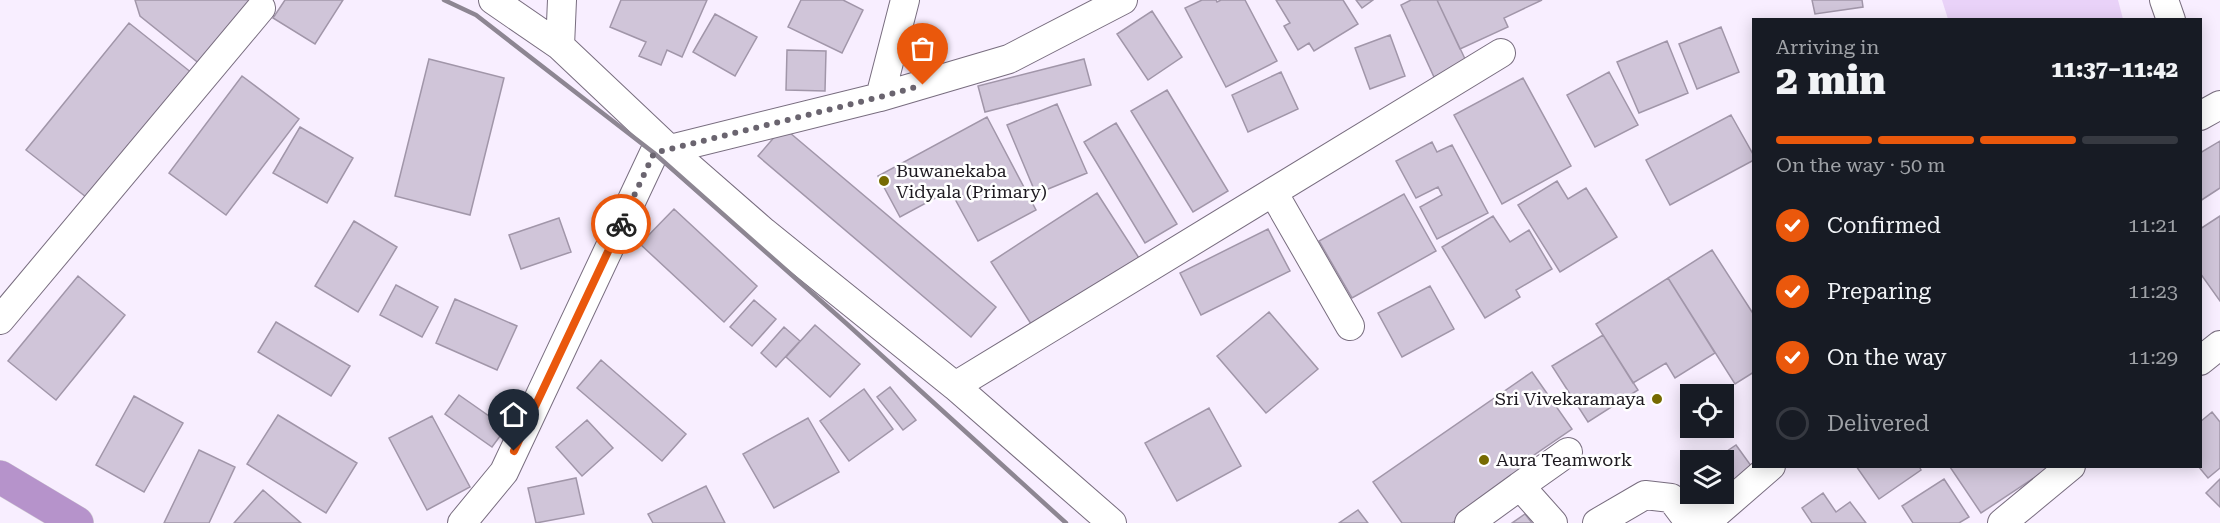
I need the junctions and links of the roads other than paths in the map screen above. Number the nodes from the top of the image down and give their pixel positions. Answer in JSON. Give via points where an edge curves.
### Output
{"nodes":[{"id":1,"x":493,"y":0,"type":"edge"},
{"id":2,"x":562,"y":0,"type":"edge"},
{"id":3,"x":905,"y":0,"type":"edge"},
{"id":4,"x":1124,"y":0,"type":"edge"},
{"id":5,"x":2164,"y":0,"type":"edge"},
{"id":6,"x":261,"y":8,"type":"dead end"},
{"id":7,"x":2170,"y":18,"type":"edge"},
{"id":8,"x":560,"y":46,"type":"junction"},
{"id":9,"x":1501,"y":53,"type":"dead end"},
{"id":10,"x":880,"y":97,"type":"junction"},
{"id":11,"x":669,"y":149,"type":"junction"},
{"id":12,"x":1273,"y":192,"type":"junction"},
{"id":13,"x":0,"y":320,"type":"edge"},
{"id":14,"x":1350,"y":326,"type":"dead end"},
{"id":15,"x":2220,"y":345,"type":"edge"},
{"id":16,"x":2202,"y":359,"type":"edge"},
{"id":17,"x":955,"y":386,"type":"junction"},
{"id":18,"x":1568,"y":452,"type":"dead end"},
{"id":19,"x":1768,"y":468,"type":"edge"},
{"id":20,"x":2069,"y":468,"type":"edge"},
{"id":21,"x":0,"y":477,"type":"edge"},
{"id":22,"x":1520,"y":486,"type":"junction"},
{"id":23,"x":77,"y":523,"type":"edge"},
{"id":24,"x":462,"y":523,"type":"edge"},
{"id":25,"x":1112,"y":523,"type":"edge"},
{"id":26,"x":1469,"y":523,"type":"edge"},
{"id":27,"x":1552,"y":523,"type":"edge"},
{"id":28,"x":1597,"y":523,"type":"edge"},
{"id":29,"x":2002,"y":523,"type":"edge"}],
"edges":[{"from":1,"to":8,"type":"street"},
{"from":2,"to":8,"type":"street"},
{"from":3,"to":10,"type":"street"},
{"from":4,"to":10,"type":"street","via":[[1009,59]]},
{"from":5,"to":7,"type":"street"},
{"from":6,"to":13,"type":"street"},
{"from":8,"to":11,"type":"street"},
{"from":9,"to":12,"type":"street"},
{"from":10,"to":11,"type":"street"},
{"from":11,"to":17,"type":"street","via":[[764,232]]},
{"from":11,"to":24,"type":"street","via":[[654,153],[504,472]]},
{"from":12,"to":14,"type":"street"},
{"from":12,"to":17,"type":"street"},
{"from":15,"to":16,"type":"street"},
{"from":17,"to":25,"type":"street"},
{"from":18,"to":22,"type":"street"},
{"from":19,"to":28,"type":"street","via":[[1718,512],[1686,518],[1671,498],[1645,495]]},
{"from":20,"to":29,"type":"street"},
{"from":21,"to":23,"type":"highway"},
{"from":22,"to":26,"type":"street"},
{"from":22,"to":27,"type":"street"}]}
